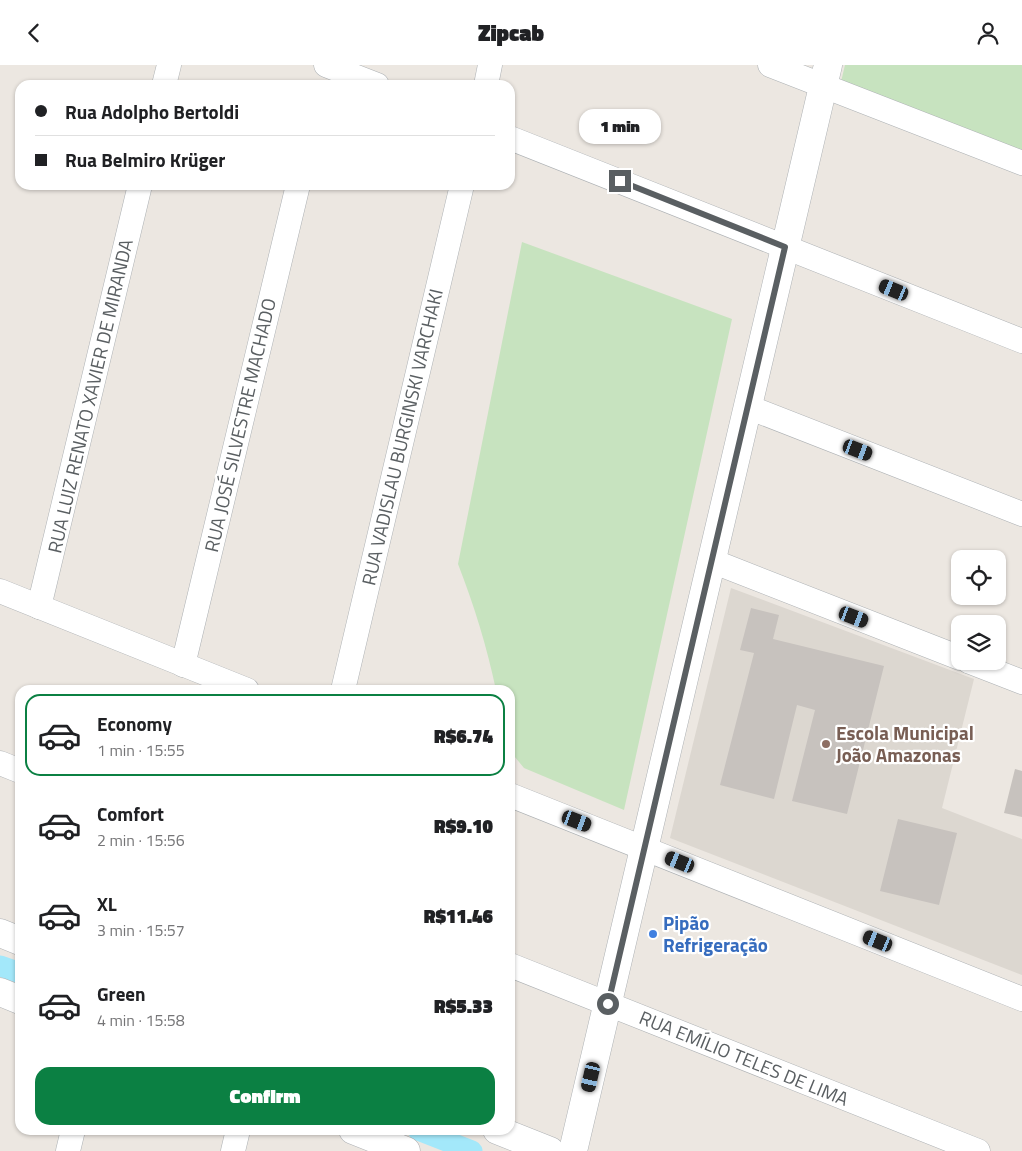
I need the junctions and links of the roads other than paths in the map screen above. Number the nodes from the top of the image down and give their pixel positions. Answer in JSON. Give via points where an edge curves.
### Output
{"nodes":[{"id":1,"x":169,"y":65,"type":"edge"},
{"id":2,"x":326,"y":65,"type":"edge"},
{"id":3,"x":490,"y":65,"type":"edge"},
{"id":4,"x":770,"y":65,"type":"edge"},
{"id":5,"x":826,"y":75,"type":"edge"},
{"id":6,"x":165,"y":80,"type":"edge"},
{"id":7,"x":323,"y":80,"type":"edge"},
{"id":8,"x":364,"y":80,"type":"edge"},
{"id":9,"x":487,"y":80,"type":"edge"},
{"id":10,"x":515,"y":140,"type":"edge"},
{"id":11,"x":1022,"y":163,"type":"edge"},
{"id":12,"x":139,"y":190,"type":"edge"},
{"id":13,"x":297,"y":190,"type":"edge"},
{"id":14,"x":461,"y":190,"type":"edge"},
{"id":15,"x":785,"y":247,"type":"junction"},
{"id":16,"x":1022,"y":341,"type":"edge"},
{"id":17,"x":748,"y":407,"type":"junction"},
{"id":18,"x":1022,"y":513,"type":"edge"},
{"id":19,"x":712,"y":561,"type":"junction"},
{"id":20,"x":0,"y":591,"type":"edge"},
{"id":21,"x":39,"y":607,"type":"junction"},
{"id":22,"x":951,"y":654,"type":"edge"},
{"id":23,"x":183,"y":665,"type":"junction"},
{"id":24,"x":991,"y":670,"type":"edge"},
{"id":25,"x":1022,"y":682,"type":"edge"},
{"id":26,"x":234,"y":685,"type":"edge"},
{"id":27,"x":343,"y":685,"type":"edge"},
{"id":28,"x":0,"y":763,"type":"edge"},
{"id":29,"x":15,"y":769,"type":"edge"},
{"id":30,"x":515,"y":797,"type":"edge"},
{"id":31,"x":644,"y":848,"type":"junction"},
{"id":32,"x":0,"y":933,"type":"edge"},
{"id":33,"x":15,"y":939,"type":"edge"},
{"id":34,"x":515,"y":967,"type":"edge"},
{"id":35,"x":0,"y":992,"type":"edge"},
{"id":36,"x":15,"y":998,"type":"edge"},
{"id":37,"x":1022,"y":999,"type":"edge"},
{"id":38,"x":608,"y":1004,"type":"junction"},
{"id":39,"x":72,"y":1135,"type":"edge"},
{"id":40,"x":237,"y":1135,"type":"edge"},
{"id":41,"x":364,"y":1135,"type":"edge"},
{"id":42,"x":510,"y":1135,"type":"edge"},
{"id":43,"x":398,"y":1150,"type":"edge"},
{"id":44,"x":68,"y":1151,"type":"edge"},
{"id":45,"x":233,"y":1151,"type":"edge"},
{"id":46,"x":550,"y":1151,"type":"edge"},
{"id":47,"x":573,"y":1151,"type":"edge"},
{"id":48,"x":978,"y":1151,"type":"edge"}],
"edges":[{"from":1,"to":6,"type":"street"},
{"from":2,"to":7,"type":"street"},
{"from":2,"to":8,"type":"street"},
{"from":3,"to":9,"type":"street"},
{"from":4,"to":5,"type":"street"},
{"from":5,"to":11,"type":"street"},
{"from":5,"to":15,"type":"street"},
{"from":10,"to":15,"type":"street"},
{"from":12,"to":21,"type":"street","name":"RUA LUIZ RENATO XAVIER DE MIRANDA"},
{"from":13,"to":23,"type":"street","name":"RUA JOSÉ SILVESTRE MACHADO"},
{"from":14,"to":27,"type":"street","name":"RUA VADISLAU BURGINSKI VARCHAKI"},
{"from":15,"to":16,"type":"street"},
{"from":15,"to":17,"type":"street"},
{"from":17,"to":18,"type":"street"},
{"from":17,"to":19,"type":"street"},
{"from":19,"to":22,"type":"street"},
{"from":19,"to":31,"type":"street"},
{"from":20,"to":21,"type":"street"},
{"from":21,"to":23,"type":"street"},
{"from":23,"to":26,"type":"street"},
{"from":24,"to":25,"type":"street"},
{"from":28,"to":29,"type":"street"},
{"from":30,"to":31,"type":"street"},
{"from":31,"to":37,"type":"street"},
{"from":31,"to":38,"type":"street"},
{"from":32,"to":33,"type":"street"},
{"from":34,"to":38,"type":"street","name":"RUA EMÍLIO TELES DE LIMA"},
{"from":35,"to":36,"type":"street"},
{"from":38,"to":47,"type":"street"},
{"from":38,"to":48,"type":"street","name":"RUA EMÍLIO TELES DE LIMA"},
{"from":39,"to":44,"type":"street"},
{"from":40,"to":45,"type":"street"},
{"from":41,"to":43,"type":"street"},
{"from":42,"to":46,"type":"street"}]}
